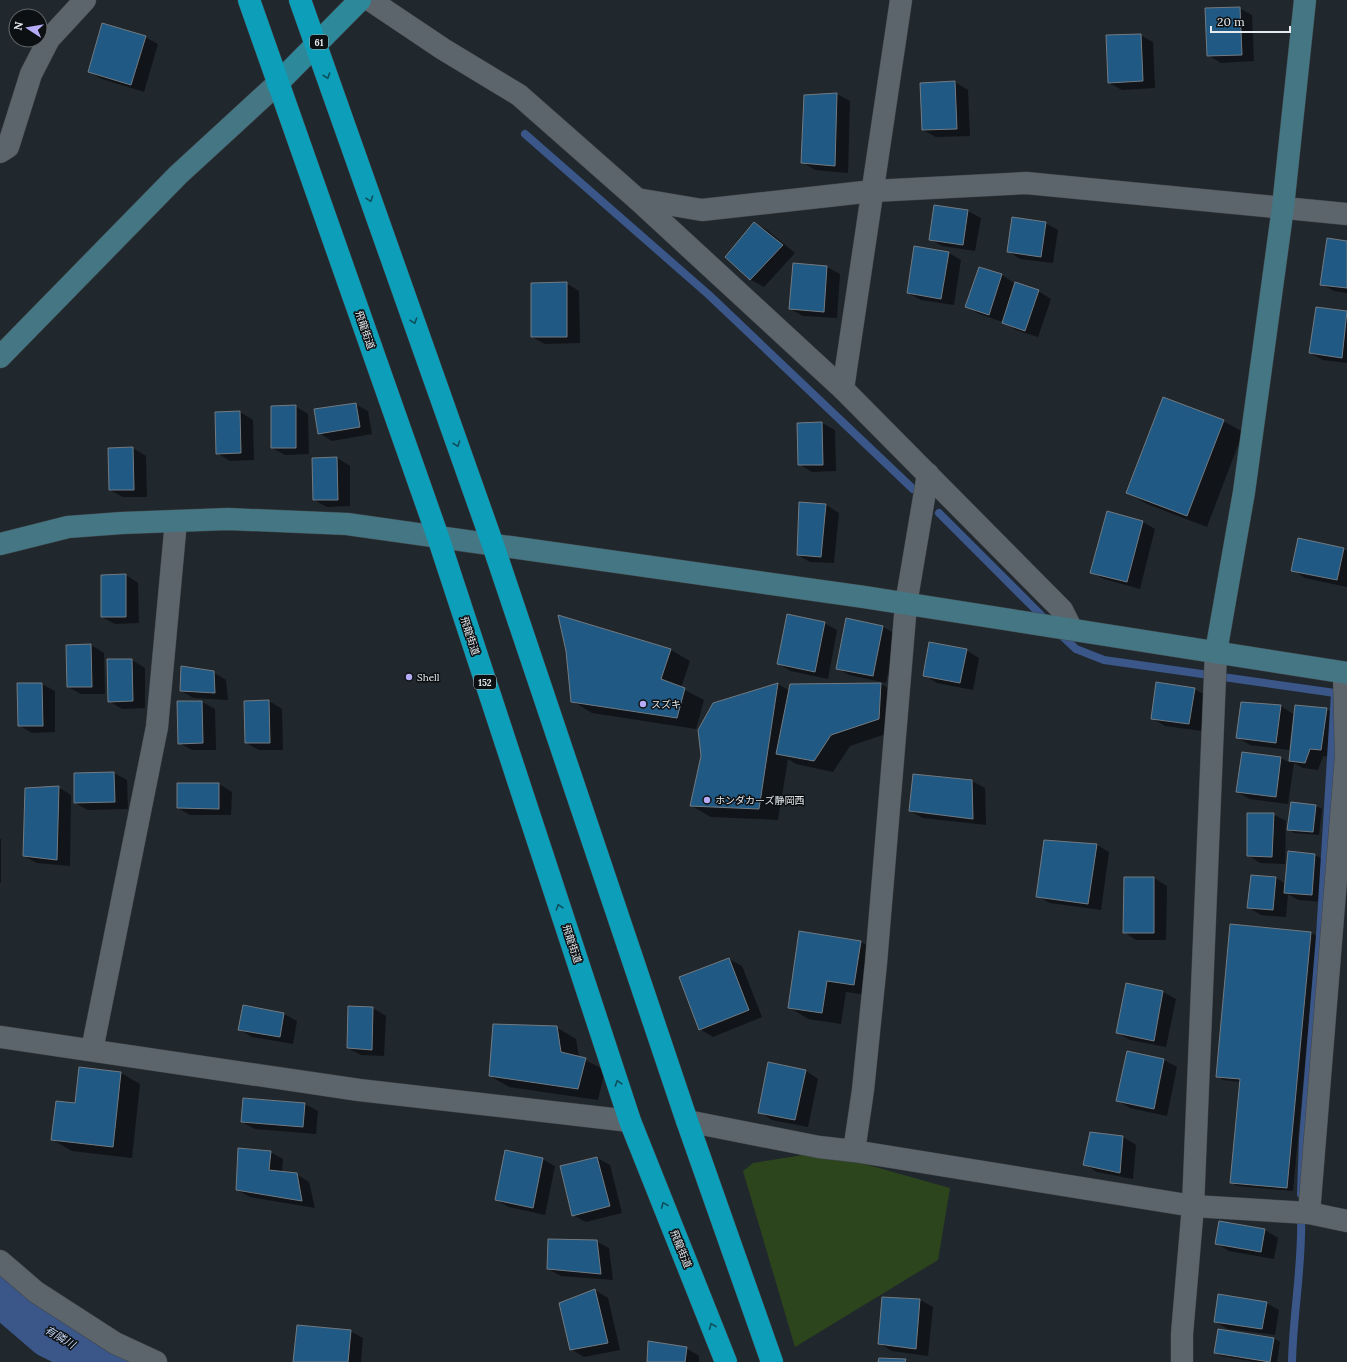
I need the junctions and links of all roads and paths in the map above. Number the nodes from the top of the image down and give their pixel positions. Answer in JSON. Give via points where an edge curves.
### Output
{"nodes":[{"id":1,"x":85,"y":0,"type":"edge"},
{"id":2,"x":249,"y":0,"type":"edge"},
{"id":3,"x":300,"y":0,"type":"edge"},
{"id":4,"x":360,"y":0,"type":"edge"},
{"id":5,"x":370,"y":0,"type":"edge"},
{"id":6,"x":901,"y":0,"type":"edge"},
{"id":7,"x":1305,"y":0,"type":"edge"},
{"id":8,"x":316,"y":46,"type":"junction"},
{"id":9,"x":277,"y":84,"type":"junction"},
{"id":10,"x":0,"y":152,"type":"edge"},
{"id":11,"x":873,"y":190,"type":"junction"},
{"id":12,"x":637,"y":199,"type":"junction"},
{"id":13,"x":1283,"y":207,"type":"junction"},
{"id":14,"x":1347,"y":214,"type":"edge"},
{"id":15,"x":1,"y":351,"type":"edge"},
{"id":16,"x":843,"y":389,"type":"junction"},
{"id":17,"x":928,"y":474,"type":"junction"},
{"id":18,"x":176,"y":521,"type":"junction"},
{"id":19,"x":438,"y":537,"type":"junction"},
{"id":20,"x":0,"y":544,"type":"edge"},
{"id":21,"x":493,"y":545,"type":"junction"},
{"id":22,"x":906,"y":604,"type":"junction"},
{"id":23,"x":1071,"y":628,"type":"junction"},
{"id":24,"x":1216,"y":652,"type":"junction"},
{"id":25,"x":1345,"y":673,"type":"edge"},
{"id":26,"x":1346,"y":756,"type":"edge"},
{"id":27,"x":0,"y":1037,"type":"edge"},
{"id":28,"x":92,"y":1050,"type":"junction"},
{"id":29,"x":630,"y":1121,"type":"junction"},
{"id":30,"x":687,"y":1121,"type":"junction"},
{"id":31,"x":854,"y":1151,"type":"junction"},
{"id":32,"x":1193,"y":1206,"type":"junction"},
{"id":33,"x":1309,"y":1213,"type":"junction"},
{"id":34,"x":1347,"y":1221,"type":"edge"},
{"id":35,"x":0,"y":1261,"type":"edge"},
{"id":36,"x":156,"y":1362,"type":"edge"},
{"id":37,"x":726,"y":1362,"type":"edge"},
{"id":38,"x":772,"y":1362,"type":"edge"},
{"id":39,"x":1182,"y":1362,"type":"edge"}],
"edges":[{"from":1,"to":10,"type":"street","via":[[49,39],[31,74],[8,147]]},
{"from":2,"to":9,"type":"highway","name":"飛龍街道","number":"152"},
{"from":3,"to":8,"type":"highway"},
{"from":4,"to":8,"type":"main road","number":"61"},
{"from":5,"to":12,"type":"street","via":[[443,49],[519,95]]},
{"from":6,"to":11,"type":"street"},
{"from":7,"to":13,"type":"street"},
{"from":8,"to":9,"type":"main road","number":"61"},
{"from":8,"to":21,"type":"highway","one_way":true},
{"from":9,"to":15,"type":"street","via":[[178,175]]},
{"from":9,"to":19,"type":"highway","name":"飛龍街道","number":"152"},
{"from":11,"to":12,"type":"street","via":[[702,210]]},
{"from":11,"to":13,"type":"street","via":[[1026,183]]},
{"from":11,"to":16,"type":"street"},
{"from":12,"to":16,"type":"street"},
{"from":13,"to":14,"type":"street"},
{"from":13,"to":24,"type":"street","via":[[1244,492]]},
{"from":16,"to":17,"type":"street"},
{"from":17,"to":22,"type":"street"},
{"from":17,"to":23,"type":"street","via":[[1062,610]]},
{"from":18,"to":19,"type":"street","via":[[301,521],[347,524]]},
{"from":18,"to":20,"type":"street","via":[[68,527]]},
{"from":18,"to":28,"type":"street","via":[[156,727]]},
{"from":19,"to":21,"type":"street"},
{"from":29,"to":19,"type":"highway","name":"飛龍街道","number":"152","one_way":true},
{"from":21,"to":22,"type":"street"},
{"from":21,"to":30,"type":"highway"},
{"from":22,"to":23,"type":"street"},
{"from":22,"to":31,"type":"street","via":[[876,963]]},
{"from":23,"to":24,"type":"street"},
{"from":24,"to":25,"type":"street"},
{"from":24,"to":32,"type":"street"},
{"from":25,"to":26,"type":"street"},
{"from":26,"to":33,"type":"street"},
{"from":27,"to":28,"type":"street"},
{"from":28,"to":29,"type":"street","via":[[358,1090]]},
{"from":37,"to":29,"type":"highway","name":"飛龍街道","number":"152","one_way":true},
{"from":30,"to":31,"type":"street","via":[[819,1147]]},
{"from":30,"to":38,"type":"highway"},
{"from":31,"to":32,"type":"street"},
{"from":32,"to":33,"type":"street"},
{"from":32,"to":39,"type":"street"},
{"from":33,"to":34,"type":"street"},
{"from":35,"to":36,"type":"street","via":[[36,1292],[115,1343]]}]}
